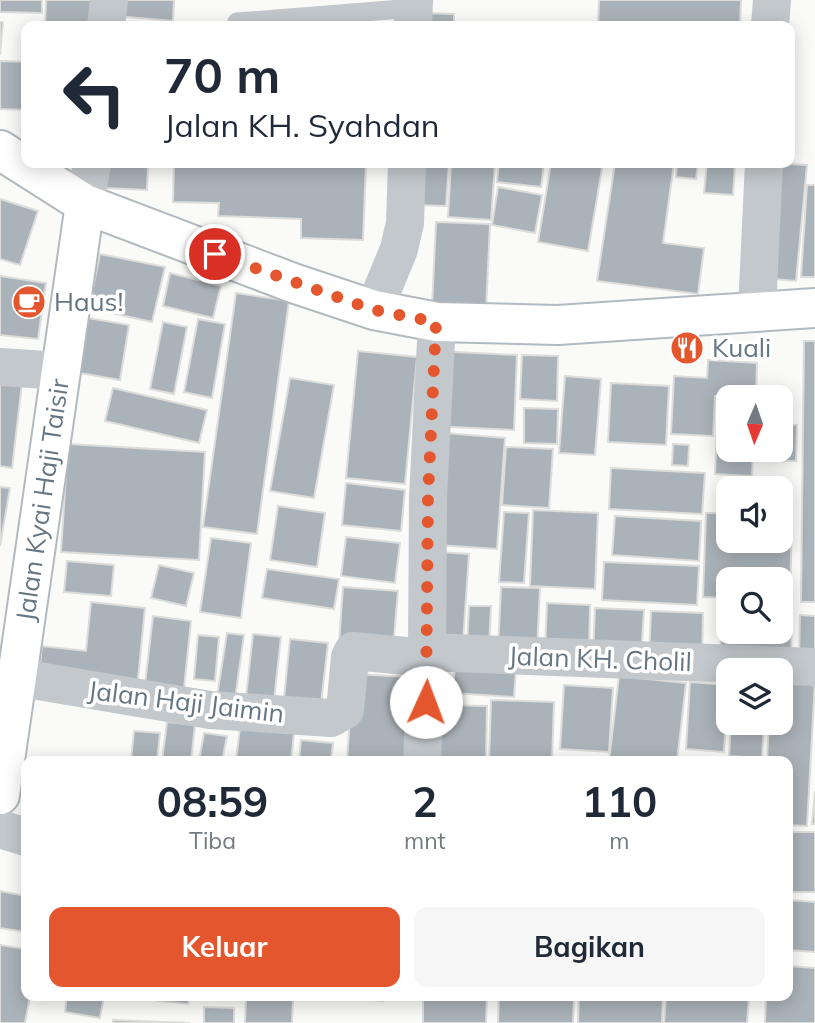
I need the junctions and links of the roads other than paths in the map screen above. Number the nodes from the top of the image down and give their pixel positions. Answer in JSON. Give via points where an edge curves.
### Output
{"nodes":[{"id":1,"x":109,"y":0,"type":"edge"},
{"id":2,"x":772,"y":0,"type":"edge"},
{"id":3,"x":414,"y":11,"type":"edge"},
{"id":4,"x":107,"y":21,"type":"edge"},
{"id":5,"x":253,"y":21,"type":"edge"},
{"id":6,"x":770,"y":21,"type":"edge"},
{"id":7,"x":0,"y":150,"type":"edge"},
{"id":8,"x":21,"y":163,"type":"edge"},
{"id":9,"x":28,"y":168,"type":"edge"},
{"id":10,"x":91,"y":168,"type":"edge"},
{"id":11,"x":407,"y":168,"type":"edge"},
{"id":12,"x":764,"y":168,"type":"edge"},
{"id":13,"x":85,"y":204,"type":"junction"},
{"id":14,"x":815,"y":308,"type":"edge"},
{"id":15,"x":374,"y":310,"type":"junction"},
{"id":16,"x":757,"y":310,"type":"junction"},
{"id":17,"x":436,"y":322,"type":"junction"},
{"id":18,"x":0,"y":368,"type":"edge"},
{"id":19,"x":61,"y":371,"type":"junction"},
{"id":20,"x":427,"y":655,"type":"junction"},
{"id":21,"x":815,"y":667,"type":"edge"},
{"id":22,"x":15,"y":677,"type":"junction"},
{"id":23,"x":422,"y":756,"type":"edge"},
{"id":24,"x":0,"y":795,"type":"edge"},
{"id":25,"x":0,"y":829,"type":"edge"},
{"id":26,"x":21,"y":835,"type":"edge"}],
"edges":[{"from":1,"to":4,"type":"street"},
{"from":2,"to":6,"type":"street"},
{"from":3,"to":5,"type":"lane"},
{"from":7,"to":8,"type":"street"},
{"from":9,"to":13,"type":"street"},
{"from":10,"to":13,"type":"street"},
{"from":11,"to":15,"type":"street","via":[[399,249]]},
{"from":12,"to":16,"type":"street"},
{"from":13,"to":15,"type":"street"},
{"from":13,"to":19,"type":"street","name":"Jalan Kyai Haji Taisir"},
{"from":14,"to":16,"type":"street"},
{"from":15,"to":17,"type":"street"},
{"from":16,"to":17,"type":"street","via":[[558,325]]},
{"from":17,"to":20,"type":"street"},
{"from":18,"to":19,"type":"street"},
{"from":19,"to":22,"type":"street","name":"Jalan Kyai Haji Taisir"},
{"from":20,"to":21,"type":"street","name":"Jalan KH. Cholil"},
{"from":20,"to":22,"type":"street","name":"Jalan Haji Jaimin","via":[[353,651],[345,710],[331,718],[210,710]]},
{"from":20,"to":23,"type":"street"},
{"from":22,"to":24,"type":"street","name":"Jalan Kyai Haji Taisir"},
{"from":25,"to":26,"type":"street"}]}
